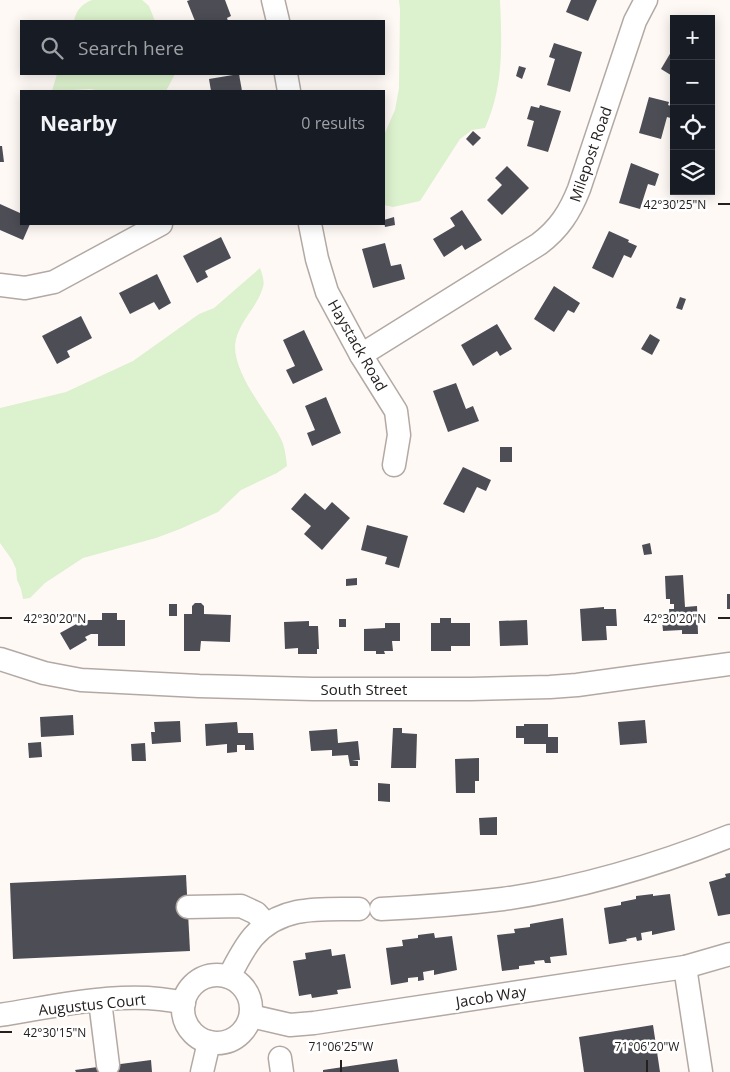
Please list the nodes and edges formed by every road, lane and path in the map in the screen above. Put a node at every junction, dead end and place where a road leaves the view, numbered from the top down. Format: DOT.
graph roads {
  1 [pos="273,0"];
  2 [pos="646,0"];
  3 [pos="278,20"];
  4 [pos="286,75"];
  5 [pos="289,90"];
  6 [pos="159,225"];
  7 [pos="310,225"];
  8 [pos="0,285"];
  9 [pos="362,355"];
  10 [pos="394,465"];
  11 [pos="0,660"];
  12 [pos="730,664"];
  13 [pos="730,836"];
  14 [pos="188,907"];
  15 [pos="266,924"];
  16 [pos="730,954"];
  17 [pos="685,966"];
  18 [pos="228,977"];
  19 [pos="100,1000"];
  20 [pos="184,1003"];
  21 [pos="0,1015"];
  22 [pos="251,1016"];
  23 [pos="209,1042"];
  24 [pos="108,1066"];
  25 [pos="202,1072"];
  26 [pos="701,1072"];
  1 -- 3 [label="street"];
  2 -- 9 [label="street, Milepost Road"];
  4 -- 5 [label="street"];
  6 -- 8 [label="street"];
  7 -- 9 [label="street, Haystack Road"];
  9 -- 10 [label="street, Haystack Road"];
  11 -- 12 [label="street, South Street"];
  13 -- 15 [label="street"];
  14 -- 15 [label="street"];
  15 -- 18 [label="street"];
  16 -- 17 [label="street, Jacob Way"];
  17 -- 22 [label="street, Jacob Way"];
  17 -- 26 [label="street"];
  18 -- 20 [label="street"];
  18 -- 22 [label="street"];
  19 -- 20 [label="street, Augustus Court"];
  19 -- 21 [label="street, Augustus Court"];
  19 -- 24 [label="street"];
  20 -- 23 [label="street"];
  22 -- 23 [label="street"];
  23 -- 25 [label="street"];
}
